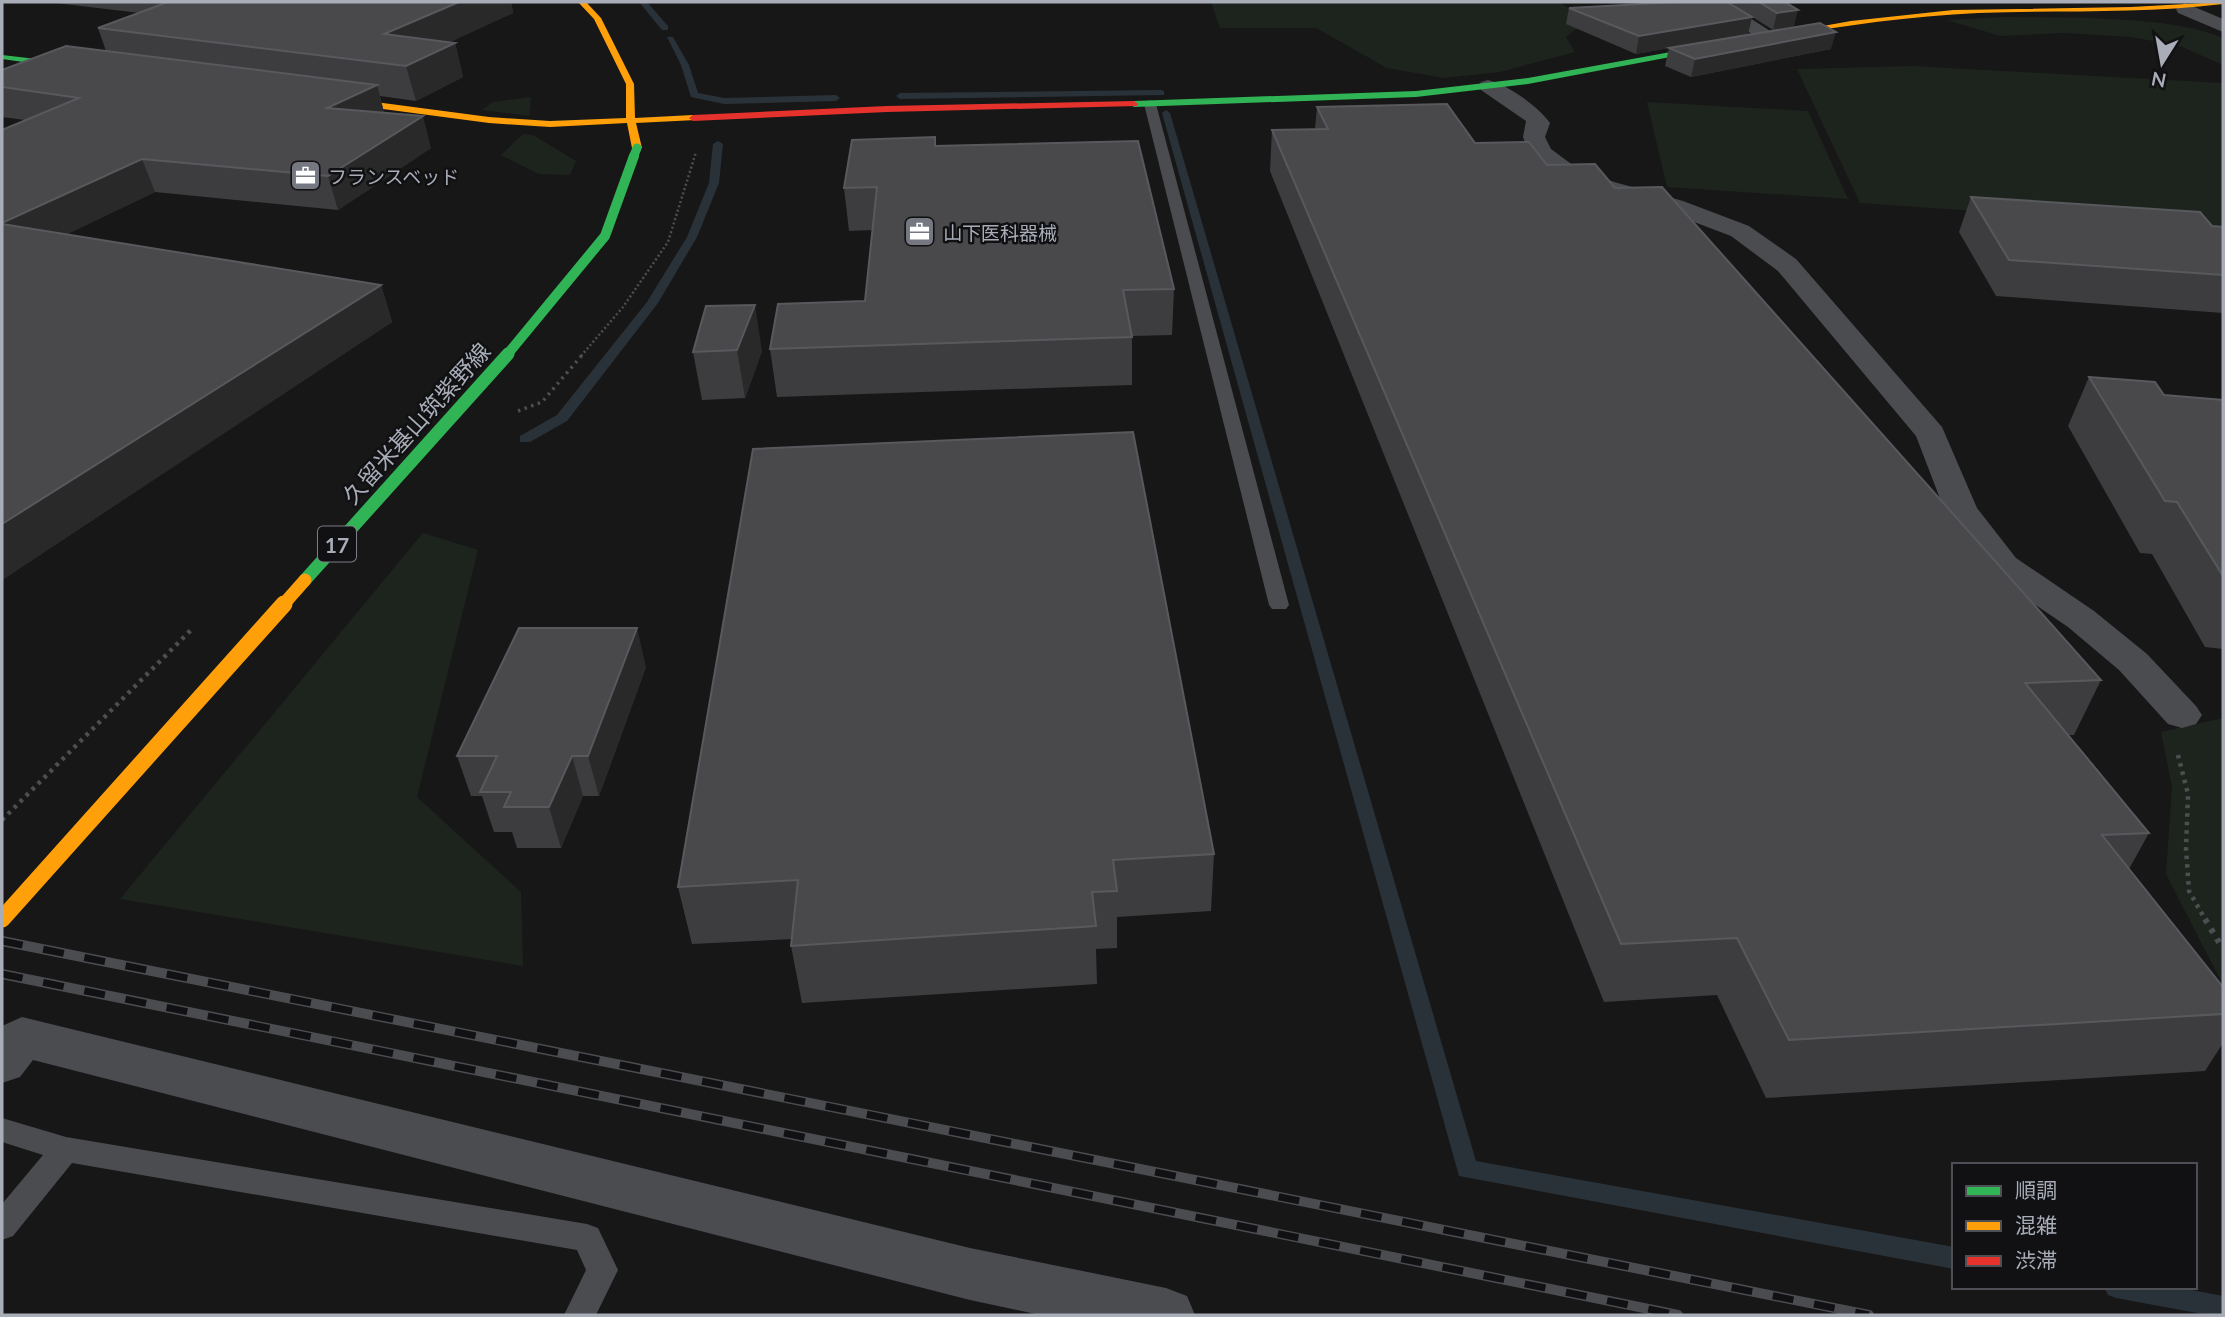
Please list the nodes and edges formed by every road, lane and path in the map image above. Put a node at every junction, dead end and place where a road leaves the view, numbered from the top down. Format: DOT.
graph roads {
  1 [pos="582,2"];
  2 [pos="1713,2"];
  3 [pos="2223,2"];
  4 [pos="2185,9"];
  5 [pos="2223,26"];
  6 [pos="1768,36"];
  7 [pos="2,57"];
  8 [pos="96,69"];
  9 [pos="1488,86"];
  10 [pos="313,97"];
  11 [pos="1150,104"];
  12 [pos="631,122"];
  13 [pos="1279,605"];
  14 [pos="2182,715"];
  15 [pos="2,919"];
  16 [pos="2223,949"];
  17 [pos="2,1062"];
  18 [pos="2,1130"];
  19 [pos="66,1149"];
  20 [pos="2,1227"];
  21 [pos="580,1315"];
  22 [pos="1166,1315"];
  1 -- 12 [label="street, 久留米基山筑紫野線 / 17"];
  2 -- 6 [label="street"];
  3 -- 4 [label="street"];
  4 -- 5 [label="street"];
  4 -- 6 [label="street"];
  6 -- 9 [label="street"];
  7 -- 8 [label="street"];
  9 -- 11 [label="street"];
  9 -- 14 [label="street"];
  10 -- 12 [label="street"];
  11 -- 12 [label="street"];
  11 -- 13 [label="lane"];
  12 -- 15 [label="street, 久留米基山筑紫野線 / 17, bridge"];
  14 -- 16 [label="path"];
  17 -- 22 [label="street"];
  18 -- 19 [label="lane"];
  19 -- 20 [label="lane"];
  19 -- 21 [label="lane"];
}
